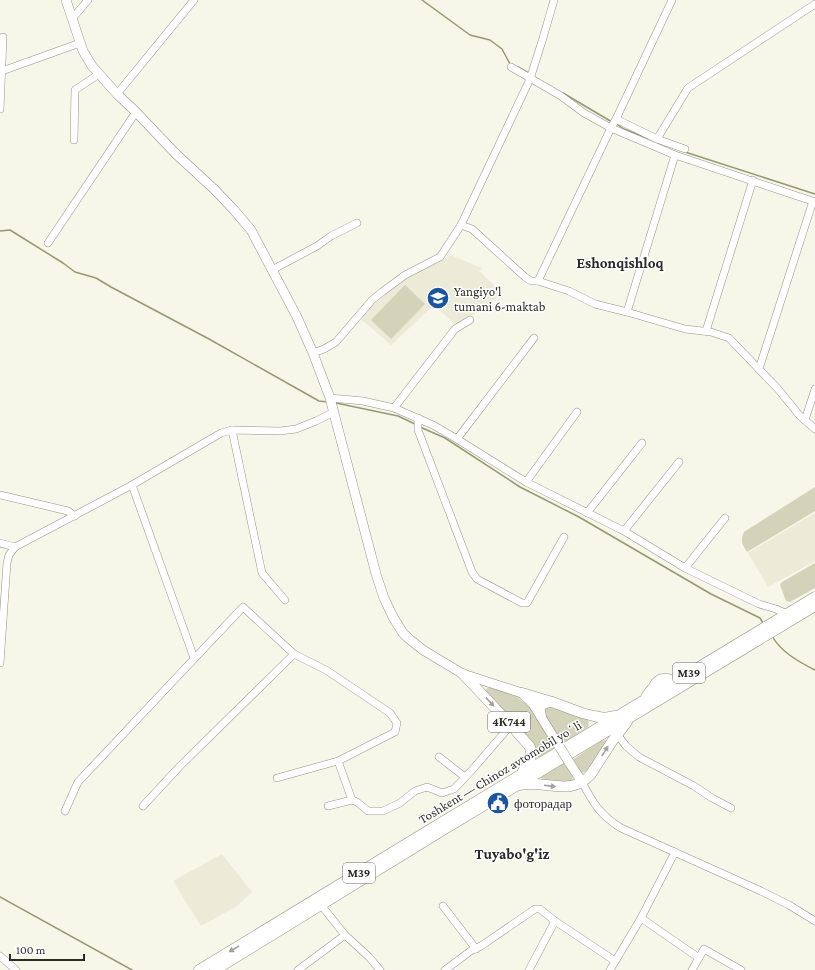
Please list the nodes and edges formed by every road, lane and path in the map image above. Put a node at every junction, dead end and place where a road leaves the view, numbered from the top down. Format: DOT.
graph roads {
  1 [pos="66,0"];
  2 [pos="88,0"];
  3 [pos="194,0"];
  4 [pos="554,0"];
  5 [pos="672,0"];
  6 [pos="815,4"];
  7 [pos="72,19"];
  8 [pos="3,37"];
  9 [pos="80,43"];
  10 [pos="1,53"];
  11 [pos="511,67"];
  12 [pos="2,71"];
  13 [pos="99,74"];
  14 [pos="530,79"];
  15 [pos="117,94"];
  16 [pos="0,109"];
  17 [pos="136,112"];
  18 [pos="616,119"];
  19 [pos="611,128"];
  20 [pos="657,139"];
  21 [pos="74,140"];
  22 [pos="685,149"];
  23 [pos="675,155"];
  24 [pos="753,180"];
  25 [pos="814,202"];
  26 [pos="357,223"];
  27 [pos="461,225"];
  28 [pos="48,243"];
  29 [pos="272,270"];
  30 [pos="538,281"];
  31 [pos="627,312"];
  32 [pos="470,320"];
  33 [pos="706,331"];
  34 [pos="534,338"];
  35 [pos="313,352"];
  36 [pos="759,369"];
  37 [pos="815,389"];
  38 [pos="332,405"];
  39 [pos="394,408"];
  40 [pos="577,412"];
  41 [pos="418,418"];
  42 [pos="805,420"];
  43 [pos="815,429"];
  44 [pos="232,430"];
  45 [pos="457,439"];
  46 [pos="642,443"];
  47 [pos="679,462"];
  48 [pos="526,482"];
  49 [pos="132,485"];
  50 [pos="0,495"];
  51 [pos="587,512"];
  52 [pos="75,516"];
  53 [pos="725,518"];
  54 [pos="624,531"];
  55 [pos="564,537"];
  56 [pos="0,543"];
  57 [pos="15,547"];
  58 [pos="685,568"];
  59 [pos="815,597"];
  60 [pos="285,600"];
  61 [pos="815,606"];
  62 [pos="783,619"];
  63 [pos="0,651"];
  64 [pos="294,654"];
  65 [pos="194,658"];
  66 [pos="0,663"];
  67 [pos="463,674"];
  68 [pos="675,686"];
  69 [pos="522,694"];
  70 [pos="552,702"];
  71 [pos="621,714"];
  72 [pos="634,715"];
  73 [pos="541,716"];
  74 [pos="511,725"];
  75 [pos="617,734"];
  76 [pos="438,757"];
  77 [pos="338,761"];
  78 [pos="465,777"];
  79 [pos="277,778"];
  80 [pos="518,781"];
  81 [pos="582,782"];
  82 [pos="352,800"];
  83 [pos="478,805"];
  84 [pos="143,806"];
  85 [pos="328,806"];
  86 [pos="731,808"];
  87 [pos="65,811"];
  88 [pos="675,852"];
  89 [pos="321,905"];
  90 [pos="443,906"];
  91 [pos="641,918"];
  92 [pos="555,921"];
  93 [pos="815,921"];
  94 [pos="345,935"];
  95 [pos="476,949"];
  96 [pos="0,956"];
  97 [pos="699,958"];
  98 [pos="615,961"];
  99 [pos="731,967"];
  100 [pos="16,970"];
  101 [pos="199,970"];
  102 [pos="215,970"];
  103 [pos="298,970"];
  104 [pos="380,970"];
  105 [pos="445,970"];
  106 [pos="529,970"];
  107 [pos="610,970"];
  108 [pos="692,970"];
  109 [pos="741,970"];
  1 -- 7 [label="main road"];
  2 -- 7 [label="street"];
  3 -- 15 [label="street"];
  4 -- 14 [label="street"];
  5 -- 18 [label="street"];
  6 -- 20 [label="street"];
  7 -- 9 [label="main road"];
  8 -- 10 [label="street"];
  9 -- 12 [label="street"];
  9 -- 13 [label="main road"];
  10 -- 12 [label="street"];
  11 -- 14 [label="street"];
  12 -- 16 [label="street"];
  13 -- 15 [label="main road"];
  13 -- 21 [label="street"];
  14 -- 19 [label="street"];
  14 -- 27 [label="street"];
  15 -- 17 [label="main road"];
  17 -- 28 [label="street"];
  17 -- 29 [label="main road"];
  18 -- 19 [label="street"];
  18 -- 20 [label="street"];
  19 -- 23 [label="street"];
  19 -- 30 [label="street"];
  20 -- 22 [label="street"];
  23 -- 24 [label="street"];
  23 -- 31 [label="street"];
  24 -- 25 [label="street"];
  24 -- 33 [label="street"];
  25 -- 36 [label="street"];
  26 -- 29 [label="street"];
  27 -- 30 [label="street"];
  27 -- 35 [label="street"];
  29 -- 35 [label="main road"];
  30 -- 31 [label="street"];
  31 -- 33 [label="street"];
  32 -- 39 [label="street"];
  33 -- 36 [label="street"];
  34 -- 45 [label="street"];
  35 -- 38 [label="main road"];
  36 -- 42 [label="street"];
  37 -- 42 [label="street"];
  38 -- 39 [label="street"];
  38 -- 44 [label="street"];
  38 -- 67 [label="main road"];
  39 -- 41 [label="street"];
  40 -- 48 [label="street"];
  41 -- 45 [label="street"];
  41 -- 55 [label="street"];
  42 -- 43 [label="street"];
  44 -- 49 [label="street"];
  44 -- 60 [label="street"];
  45 -- 48 [label="street"];
  46 -- 51 [label="street"];
  47 -- 54 [label="street"];
  48 -- 51 [label="street"];
  49 -- 52 [label="street"];
  49 -- 65 [label="street"];
  50 -- 52 [label="street"];
  51 -- 54 [label="street"];
  52 -- 57 [label="street"];
  53 -- 58 [label="street"];
  54 -- 58 [label="street"];
  56 -- 57 [label="street"];
  57 -- 63 [label="street"];
  58 -- 62 [label="street"];
  59 -- 62 [label="highway, Toshkent — Chinoz avtomobil yoʻli / M39"];
  61 -- 62 [label="highway, Toshkent — Chinoz avtomobil yoʻli / M39"];
  62 -- 68 [label="highway, Toshkent — Chinoz avtomobil yoʻli / M39"];
  63 -- 66 [label="street"];
  64 -- 65 [label="street"];
  64 -- 77 [label="street"];
  64 -- 84 [label="street"];
  65 -- 87 [label="street"];
  67 -- 69 [label="main road"];
  67 -- 74 [label="highway, 4К744, one-way"];
  68 -- 71 [label="highway, Toshkent — Chinoz avtomobil yoʻli / M39"];
  68 -- 72 [label="highway, Toshkent — Chinoz avtomobil yoʻli / M39"];
  69 -- 70 [label="highway, 4К744"];
  69 -- 73 [label="main road"];
  70 -- 71 [label="highway, 4К744"];
  70 -- 73 [label="highway"];
  71 -- 80 [label="highway, Toshkent — Chinoz avtomobil yoʻli / M39"];
  72 -- 75 [label="highway"];
  72 -- 80 [label="highway, Toshkent — Chinoz avtomobil yoʻli / M39"];
  73 -- 81 [label="main road, bridge"];
  74 -- 78 [label="street"];
  74 -- 80 [label="highway, 4К744"];
  81 -- 75 [label="highway, one-way"];
  75 -- 86 [label="street"];
  76 -- 78 [label="street"];
  77 -- 79 [label="street"];
  77 -- 82 [label="street"];
  78 -- 82 [label="street"];
  80 -- 81 [label="highway, one-way"];
  80 -- 83 [label="highway, Toshkent — Chinoz avtomobil yoʻli / M39"];
  81 -- 88 [label="street"];
  82 -- 85 [label="street"];
  83 -- 89 [label="highway, Toshkent — Chinoz avtomobil yoʻli / M39"];
  83 -- 101 [label="highway, Toshkent — Chinoz avtomobil yoʻli / M39, one-way"];
  88 -- 91 [label="street"];
  88 -- 93 [label="street"];
  89 -- 94 [label="street"];
  89 -- 102 [label="highway, Toshkent — Chinoz avtomobil yoʻli / M39"];
  90 -- 95 [label="street"];
  91 -- 97 [label="street"];
  91 -- 98 [label="street"];
  92 -- 95 [label="street"];
  92 -- 98 [label="street"];
  92 -- 106 [label="street"];
  94 -- 103 [label="street"];
  94 -- 104 [label="street"];
  95 -- 105 [label="street"];
  96 -- 100 [label="street"];
  97 -- 99 [label="street"];
  97 -- 108 [label="street"];
  98 -- 107 [label="street"];
  99 -- 109 [label="street"];
}
